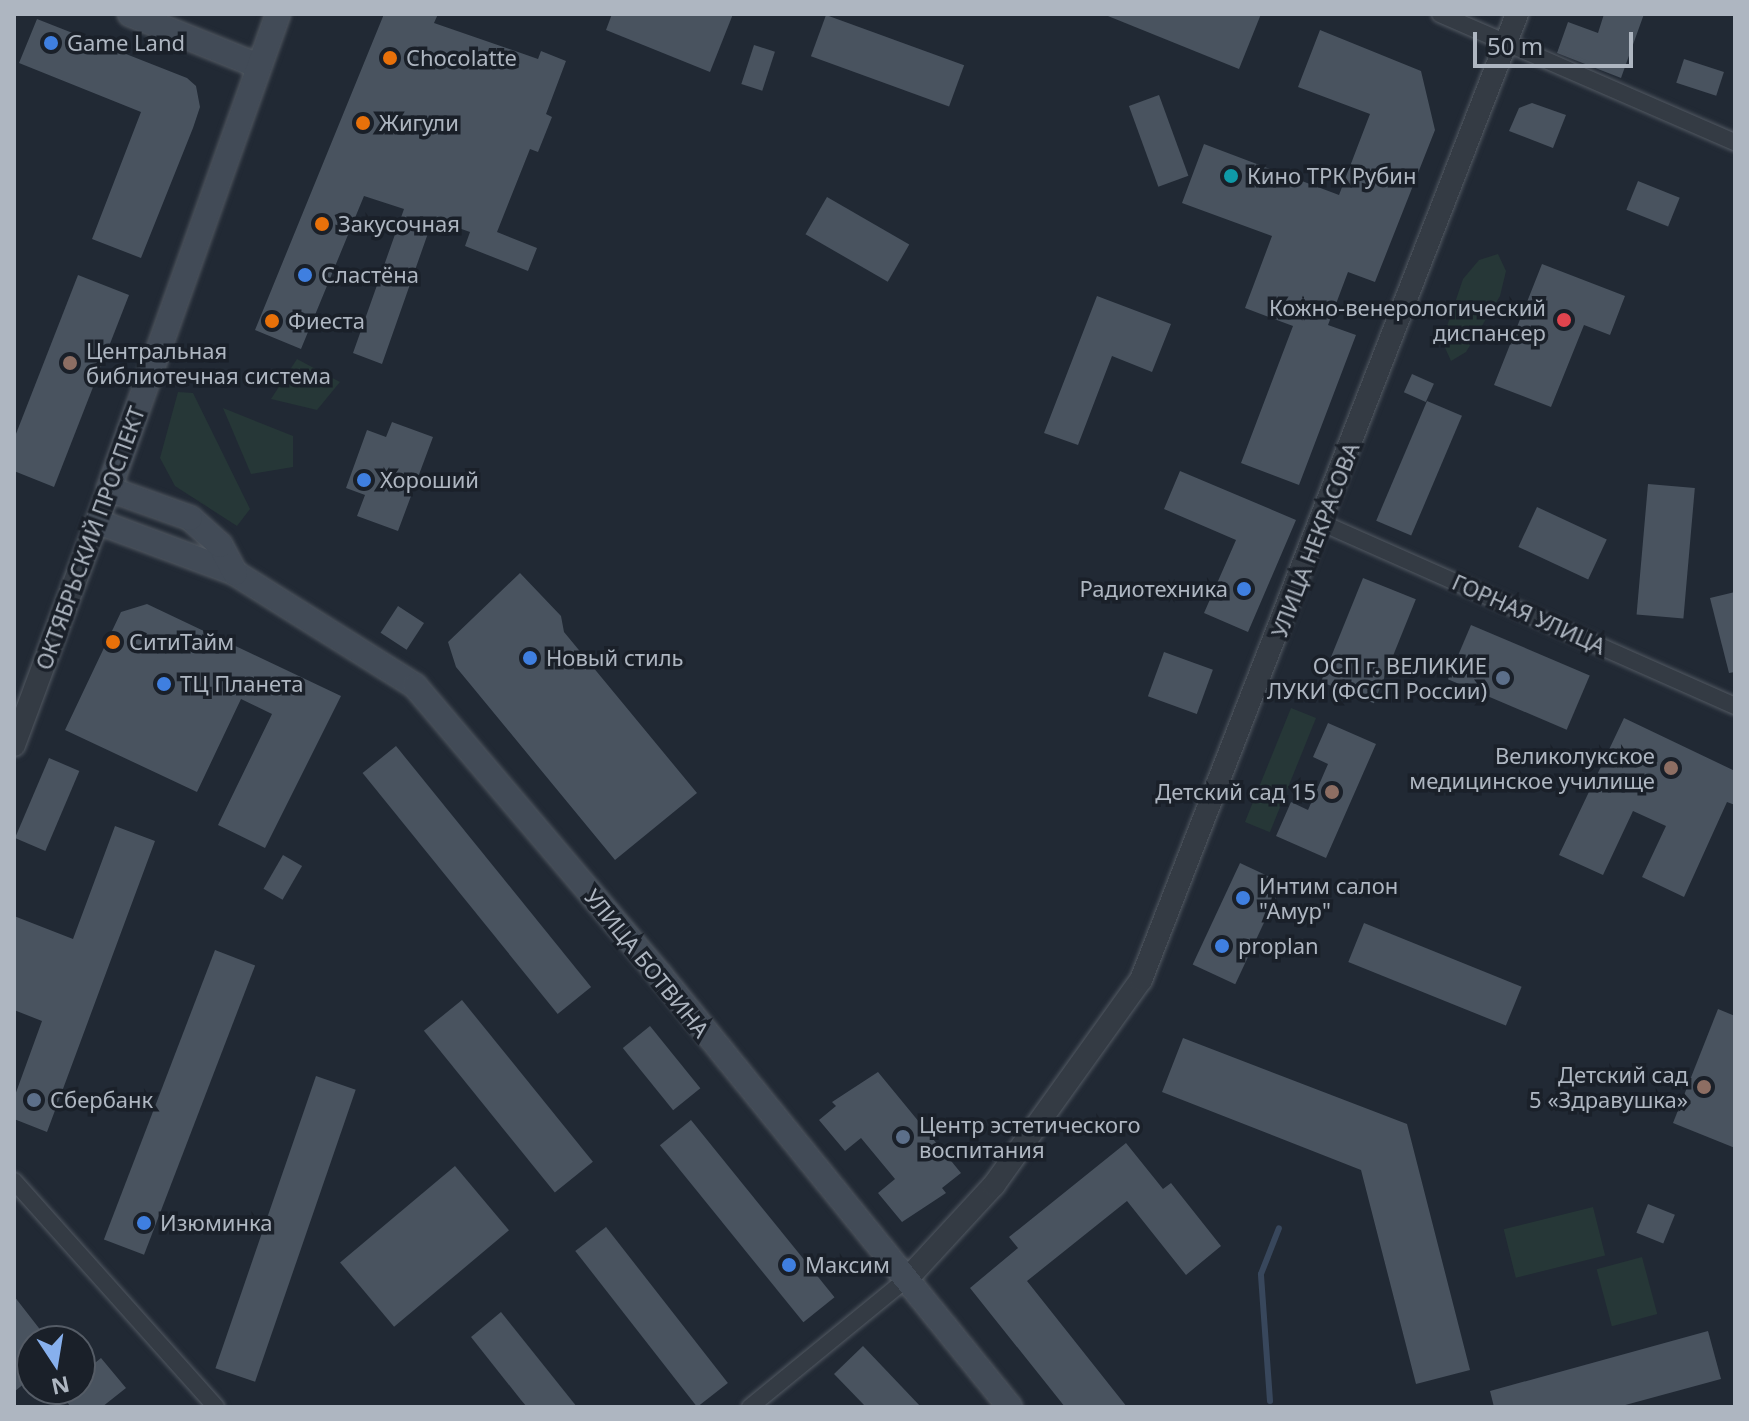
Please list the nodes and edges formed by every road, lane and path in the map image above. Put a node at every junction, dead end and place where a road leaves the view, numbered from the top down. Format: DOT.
graph roads {
  1 [pos="130,14"];
  2 [pos="278,14"];
  3 [pos="1440,14"];
  4 [pos="1517,14"];
  5 [pos="1507,41"];
  6 [pos="259,66"];
  7 [pos="1735,142"];
  8 [pos="109,489"];
  9 [pos="98,522"];
  10 [pos="1322,523"];
  11 [pos="235,573"];
  12 [pos="1735,706"];
  13 [pos="14,745"];
  14 [pos="14,1181"];
  15 [pos="909,1277"];
  16 [pos="216,1407"];
  17 [pos="750,1407"];
  18 [pos="1010,1407"];
  1 -- 6 [label="main road"];
  2 -- 6 [label="main road, ОКТЯБРЬСКИЙ ПРОСПЕКТ"];
  3 -- 5 [label="street"];
  4 -- 5 [label="street, УЛИЦА НЕКРАСОВА"];
  5 -- 7 [label="street"];
  5 -- 10 [label="street, УЛИЦА НЕКРАСОВА"];
  6 -- 8 [label="main road, ОКТЯБРЬСКИЙ ПРОСПЕКТ"];
  8 -- 9 [label="street, ОКТЯБРЬСКИЙ ПРОСПЕКТ"];
  8 -- 11 [label="main road, УЛИЦА БОТВИНА"];
  9 -- 11 [label="main road, УЛИЦА БОТВИНА"];
  9 -- 13 [label="street, ОКТЯБРЬСКИЙ ПРОСПЕКТ"];
  10 -- 12 [label="street, ГОРНАЯ УЛИЦА"];
  10 -- 15 [label="street, УЛИЦА НЕКРАСОВА"];
  11 -- 15 [label="main road, УЛИЦА БОТВИНА"];
  14 -- 16 [label="street"];
  15 -- 17 [label="street"];
  15 -- 18 [label="main road, УЛИЦА БОТВИНА"];
}
